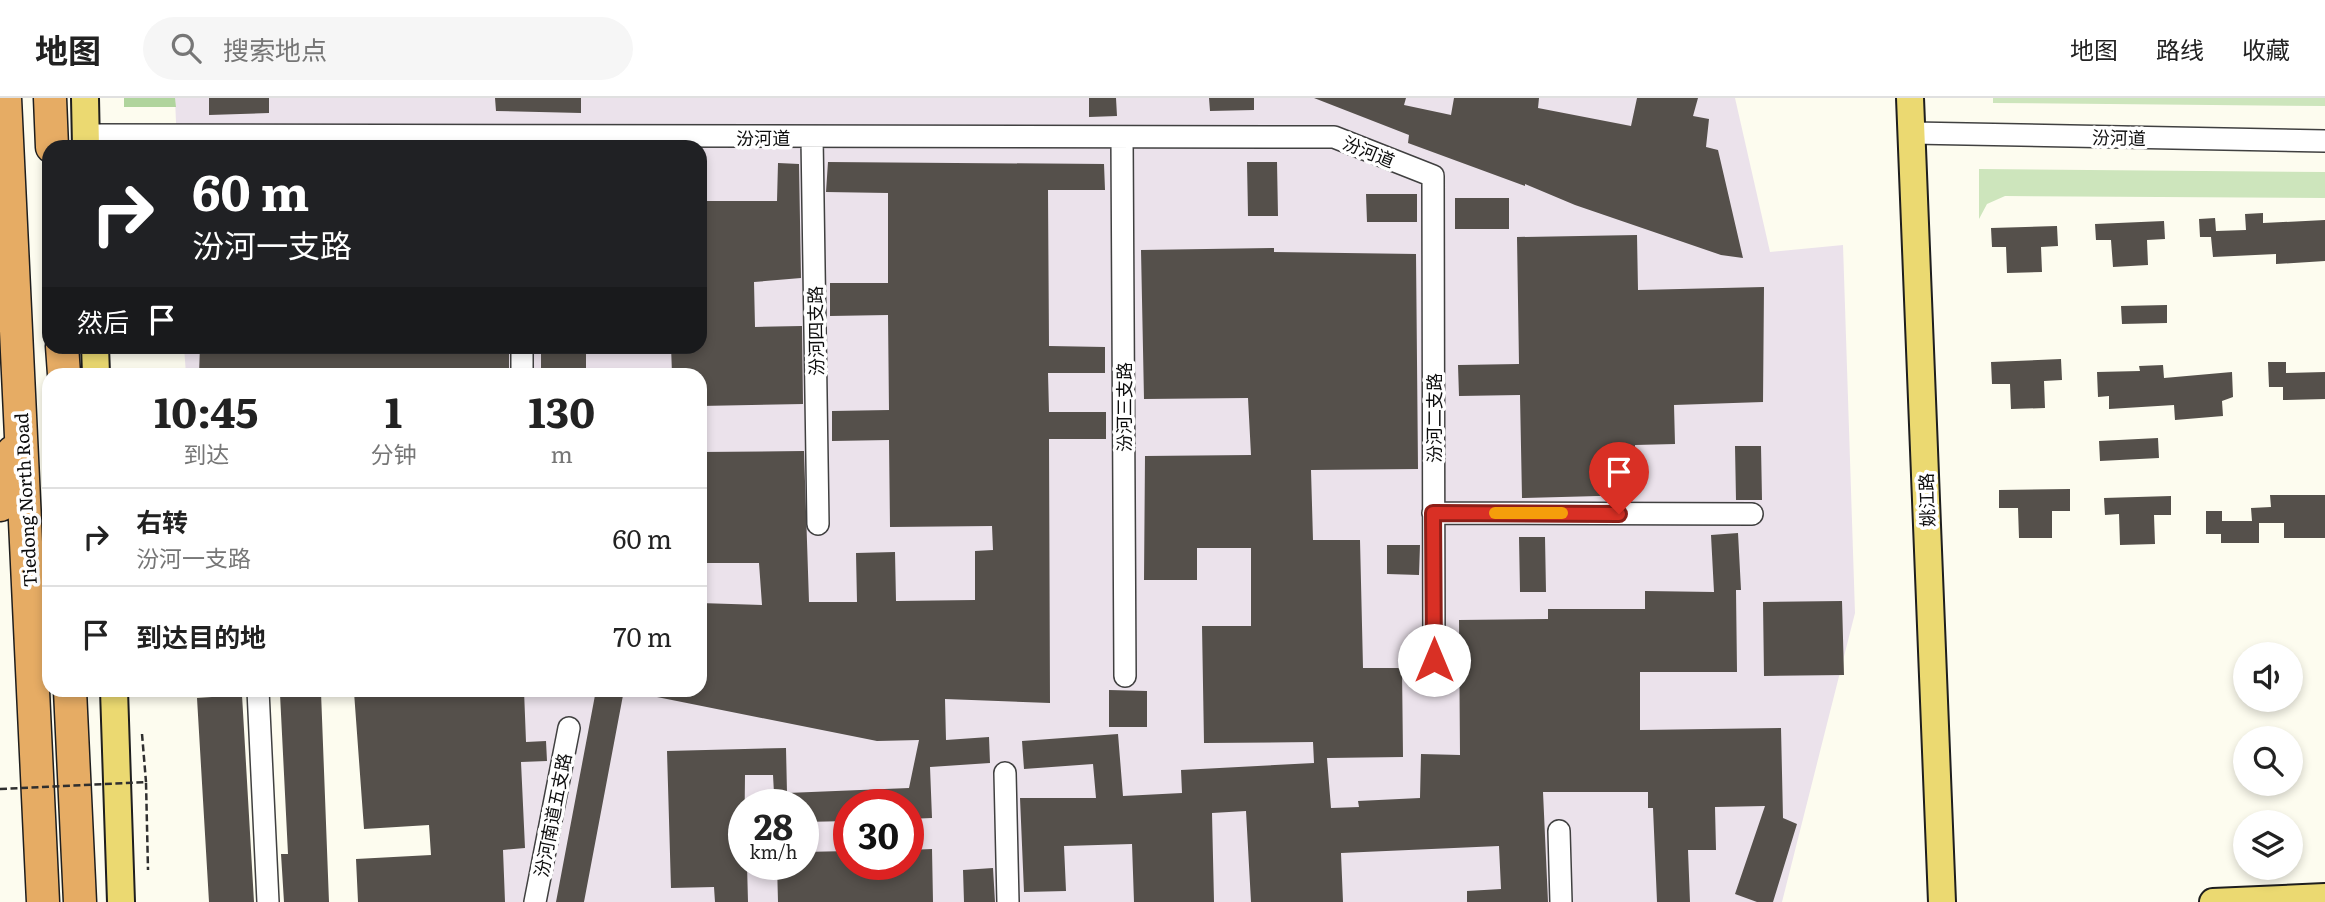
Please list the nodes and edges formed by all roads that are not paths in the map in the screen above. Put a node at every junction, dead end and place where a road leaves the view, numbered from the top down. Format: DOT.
graph roads {
  1 [pos="5,98"];
  2 [pos="50,98"];
  3 [pos="85,98"];
  4 [pos="1910,98"];
  5 [pos="1913,133"];
  6 [pos="812,137"];
  7 [pos="1122,137"];
  8 [pos="52,140"];
  9 [pos="86,140"];
  10 [pos="637,140"];
  11 [pos="2325,141"];
  12 [pos="1433,176"];
  13 [pos="22,417"];
  14 [pos="0,505"];
  15 [pos="1433,513"];
  16 [pos="1752,514"];
  17 [pos="818,524"];
  18 [pos="1434,660"];
  19 [pos="1125,676"];
  20 [pos="70,697"];
  21 [pos="114,697"];
  22 [pos="258,697"];
  23 [pos="569,728"];
  24 [pos="1004,773"];
  25 [pos="1559,831"];
  26 [pos="2325,897"];
  27 [pos="2293,900"];
  28 [pos="43,902"];
  29 [pos="80,902"];
  30 [pos="121,902"];
  31 [pos="268,902"];
  32 [pos="535,902"];
  33 [pos="1008,902"];
  34 [pos="1561,902"];
  35 [pos="1942,902"];
  36 [pos="2213,902"];
  1 -- 13 [label="highway, Tiedong North Road"];
  2 -- 8 [label="highway"];
  3 -- 9 [label="main road"];
  4 -- 5 [label="main road, 姚江路"];
  5 -- 11 [label="street, 汾河道"];
  5 -- 35 [label="main road, 姚江路"];
  6 -- 7 [label="street, 汾河道"];
  6 -- 10 [label="street, 汾河道"];
  6 -- 17 [label="street, 汾河四支路"];
  7 -- 12 [label="street, 汾河道"];
  7 -- 19 [label="street, 汾河三支路"];
  12 -- 15 [label="street, 汾河二支路"];
  13 -- 14 [label="highway"];
  13 -- 28 [label="highway, Tiedong North Road"];
  15 -- 16 [label="street"];
  15 -- 18 [label="street, 汾河二支路"];
  20 -- 29 [label="highway"];
  21 -- 30 [label="main road"];
  22 -- 31 [label="street"];
  23 -- 32 [label="street, 汾河南道五支路"];
  24 -- 33 [label="street"];
  25 -- 34 [label="street"];
  26 -- 27 [label="main road"];
  27 -- 36 [label="main road"];
}
